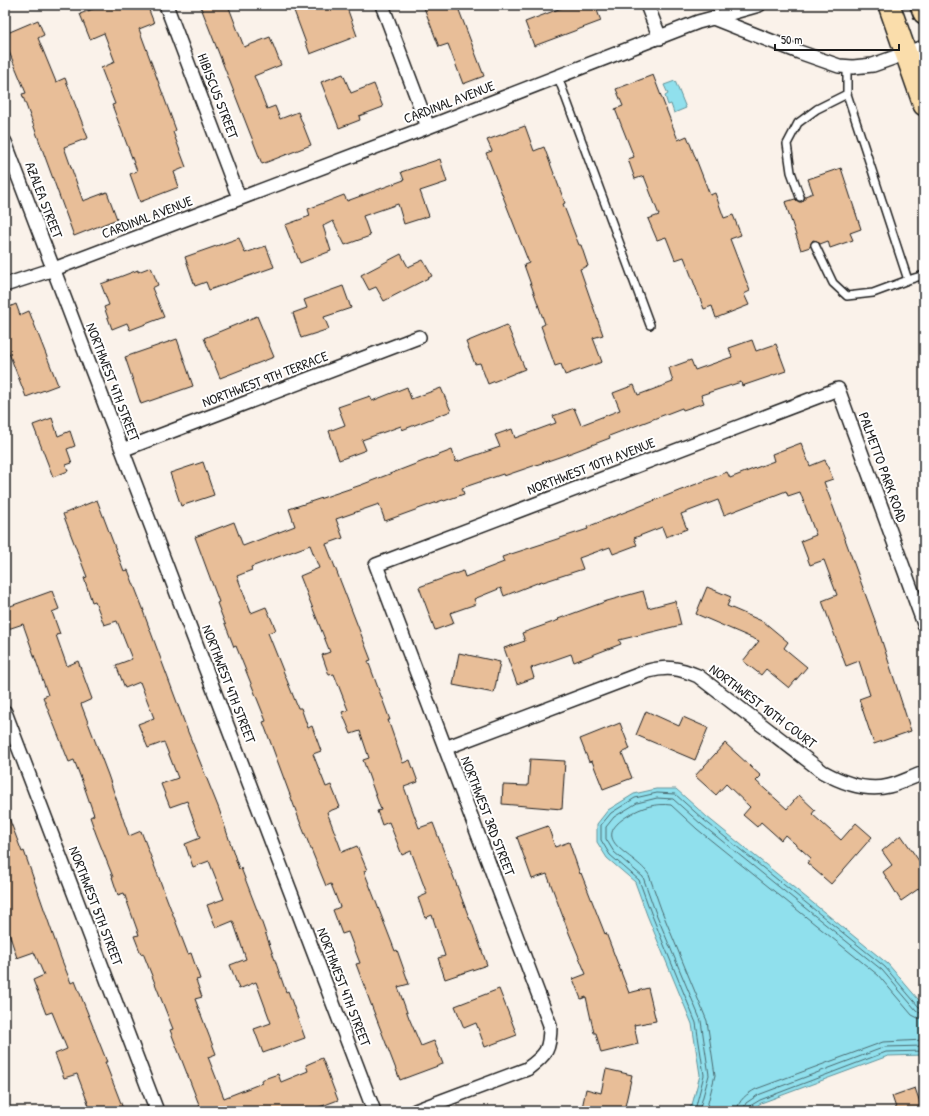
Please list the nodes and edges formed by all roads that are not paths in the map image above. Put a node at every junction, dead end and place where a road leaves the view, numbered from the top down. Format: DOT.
graph roads {
  1 [pos="166,5"];
  2 [pos="382,5"];
  3 [pos="648,5"];
  4 [pos="759,5"];
  5 [pos="889,5"];
  6 [pos="921,5"];
  7 [pos="924,13"];
  8 [pos="713,18"];
  9 [pos="660,38"];
  10 [pos="915,50"];
  11 [pos="847,67"];
  12 [pos="558,77"];
  13 [pos="847,94"];
  14 [pos="924,105"];
  15 [pos="428,127"];
  16 [pos="5,142"];
  17 [pos="800,197"];
  18 [pos="239,198"];
  19 [pos="815,246"];
  20 [pos="54,269"];
  21 [pos="924,275"];
  22 [pos="908,280"];
  23 [pos="5,285"];
  24 [pos="650,325"];
  25 [pos="419,337"];
  26 [pos="838,389"];
  27 [pos="122,450"];
  28 [pos="383,585"];
  29 [pos="924,624"];
  30 [pos="5,712"];
  31 [pos="445,748"];
  32 [pos="924,773"];
  33 [pos="157,1111"];
  34 [pos="374,1111"];
  35 [pos="415,1111"];
  1 -- 18 [label="street, HIBISCUS STREET"];
  2 -- 15 [label="street"];
  3 -- 9 [label="street"];
  4 -- 8 [label="street, CARDINAL AVENUE"];
  5 -- 10 [label="main road"];
  6 -- 7 [label="main road"];
  8 -- 9 [label="street, CARDINAL AVENUE"];
  8 -- 11 [label="street"];
  9 -- 12 [label="street, CARDINAL AVENUE"];
  10 -- 11 [label="street"];
  10 -- 14 [label="main road"];
  11 -- 13 [label="lane"];
  12 -- 15 [label="street, CARDINAL AVENUE"];
  12 -- 24 [label="lane"];
  13 -- 17 [label="lane"];
  13 -- 22 [label="lane"];
  15 -- 18 [label="street, CARDINAL AVENUE"];
  16 -- 20 [label="street, AZALEA STREET"];
  18 -- 20 [label="street, CARDINAL AVENUE"];
  19 -- 22 [label="lane"];
  20 -- 23 [label="street, CARDINAL AVENUE"];
  20 -- 27 [label="street, NORTHWEST 4TH STREET"];
  21 -- 22 [label="lane"];
  25 -- 27 [label="street, NORTHWEST 9TH TERRACE"];
  26 -- 28 [label="street, NORTHWEST 10TH AVENUE"];
  26 -- 29 [label="street, PALMETTO PARK ROAD"];
  27 -- 34 [label="street, NORTHWEST 4TH STREET"];
  28 -- 31 [label="street, NORTHWEST 3RD STREET"];
  30 -- 33 [label="street, NORTHWEST 5TH STREET"];
  31 -- 32 [label="street, NORTHWEST 10TH COURT"];
  31 -- 35 [label="street, NORTHWEST 3RD STREET"];
}
